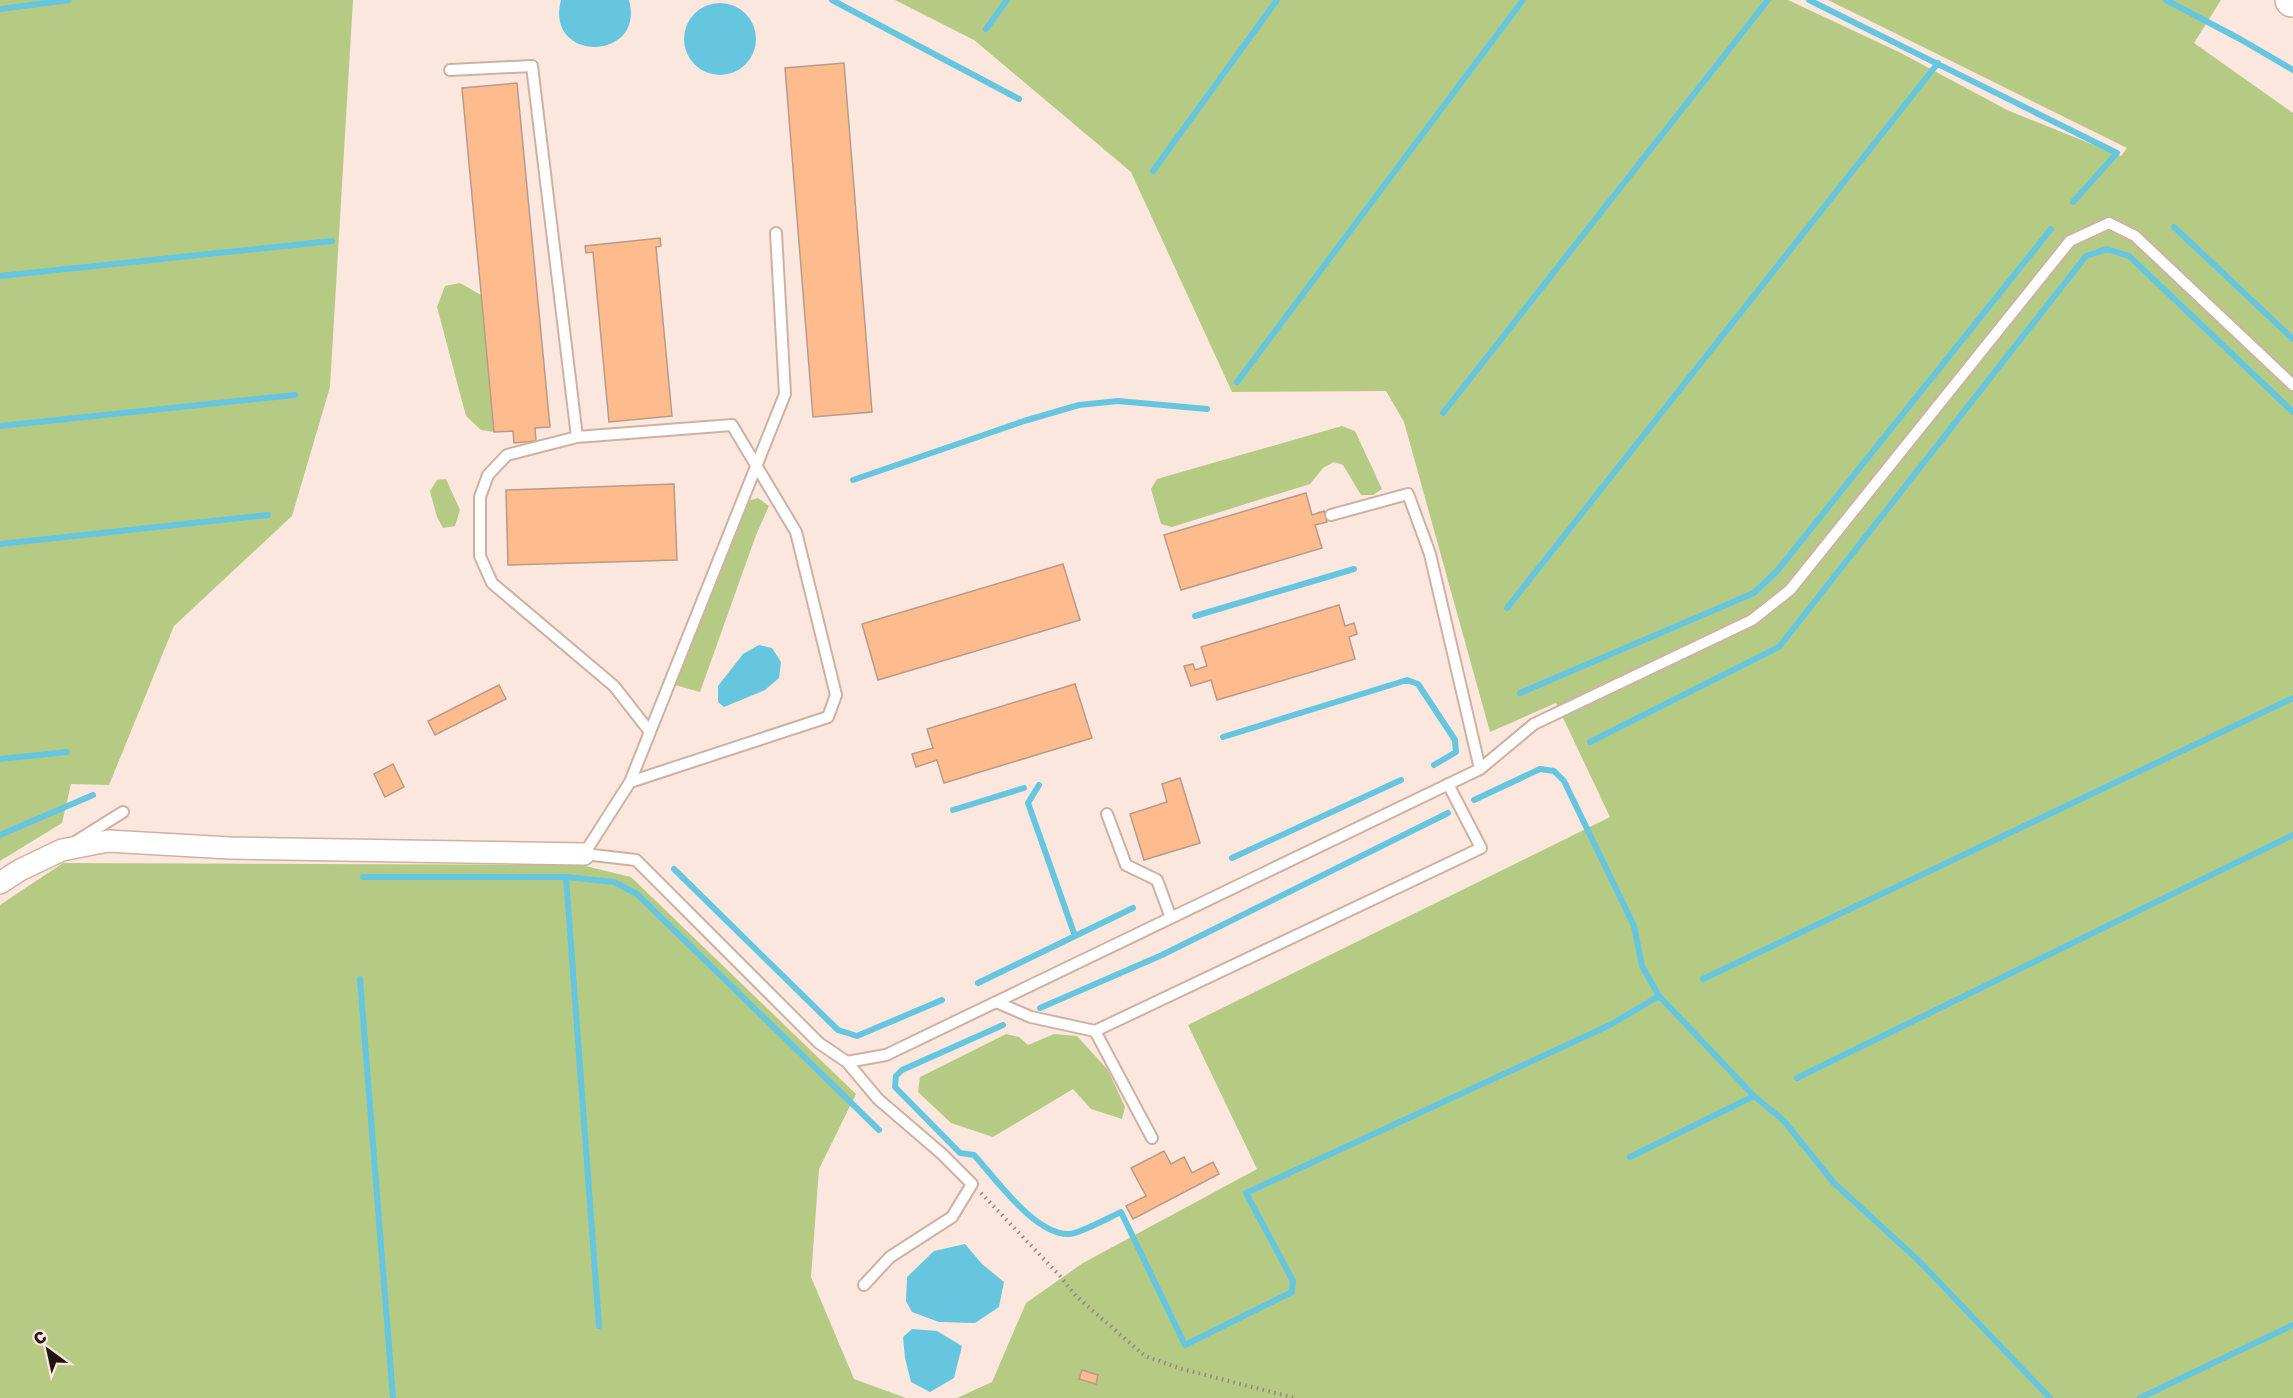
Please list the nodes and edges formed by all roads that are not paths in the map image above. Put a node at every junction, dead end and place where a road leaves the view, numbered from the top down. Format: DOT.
graph roads {
  1 [pos="450,69"];
  2 [pos="776,233"];
  3 [pos="2293,385"];
  4 [pos="577,437"];
  5 [pos="757,465"];
  6 [pos="1331,515"];
  7 [pos="650,732"];
  8 [pos="1480,769"];
  9 [pos="630,782"];
  10 [pos="1448,784"];
  11 [pos="123,812"];
  12 [pos="1107,814"];
  13 [pos="62,850"];
  14 [pos="584,854"];
  15 [pos="0,883"];
  16 [pos="1171,918"];
  17 [pos="996,1002"];
  18 [pos="1095,1031"];
  19 [pos="847,1062"];
  20 [pos="1152,1138"];
  21 [pos="864,1285"];
  1 -- 4 [label="lane"];
  2 -- 5 [label="lane"];
  3 -- 8 [label="lane"];
  4 -- 5 [label="lane"];
  4 -- 7 [label="lane"];
  5 -- 7 [label="lane"];
  5 -- 9 [label="lane"];
  6 -- 8 [label="lane"];
  7 -- 9 [label="lane"];
  8 -- 10 [label="lane"];
  9 -- 14 [label="lane"];
  10 -- 16 [label="lane"];
  10 -- 18 [label="lane"];
  11 -- 13 [label="lane"];
  12 -- 16 [label="lane"];
  13 -- 14 [label="street"];
  13 -- 15 [label="street"];
  14 -- 19 [label="lane"];
  16 -- 17 [label="lane"];
  17 -- 18 [label="lane"];
  17 -- 19 [label="lane"];
  18 -- 20 [label="lane"];
  19 -- 21 [label="lane"];
}
